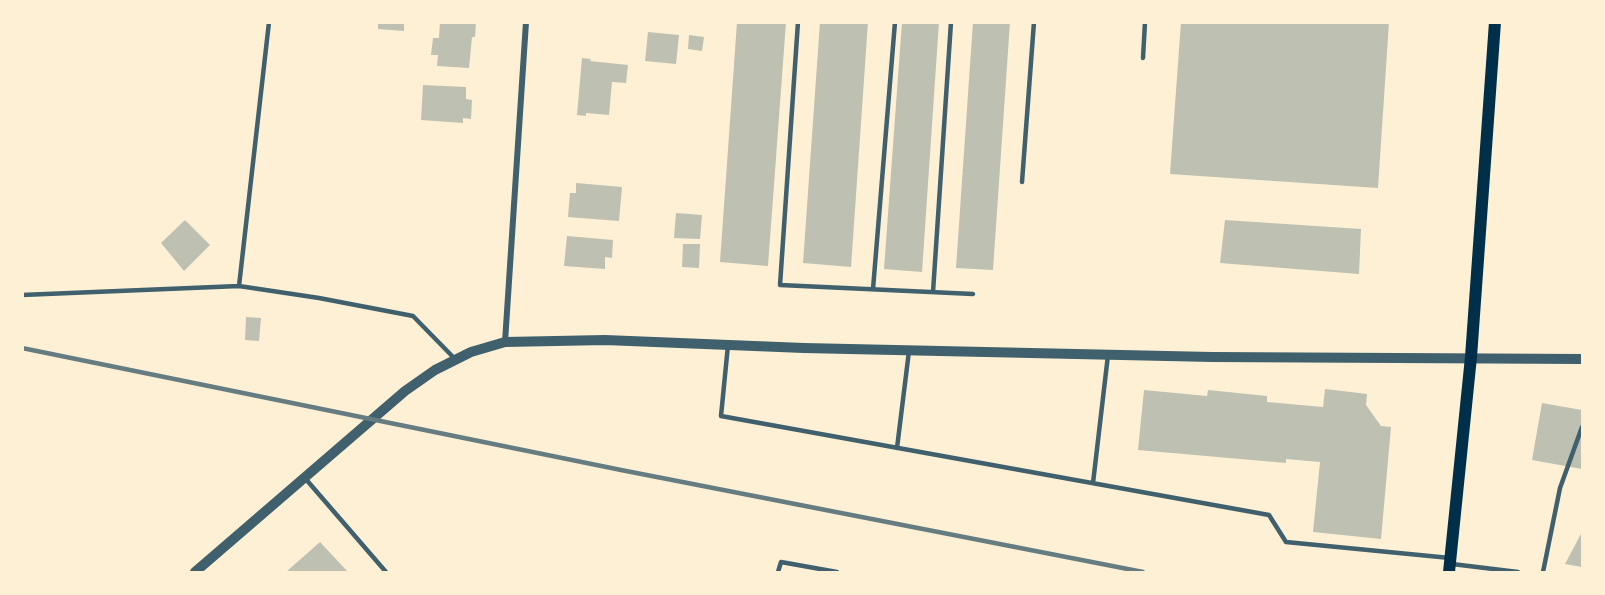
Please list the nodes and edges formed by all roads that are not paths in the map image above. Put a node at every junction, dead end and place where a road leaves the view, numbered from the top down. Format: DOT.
graph roads {
  1 [pos="269,22"];
  2 [pos="526,22"];
  3 [pos="798,22"];
  4 [pos="894,22"];
  5 [pos="951,22"];
  6 [pos="1034,22"];
  7 [pos="1145,22"];
  8 [pos="1495,22"];
  9 [pos="1143,58"];
  10 [pos="1022,182"];
  11 [pos="239,286"];
  12 [pos="873,289"];
  13 [pos="933,292"];
  14 [pos="973,294"];
  15 [pos="22,295"];
  16 [pos="505,342"];
  17 [pos="728,345"];
  18 [pos="909,351"];
  19 [pos="1108,354"];
  20 [pos="1471,357"];
  21 [pos="1582,359"];
  22 [pos="456,360"];
  23 [pos="1582,428"];
  24 [pos="897,448"];
  25 [pos="304,477"];
  26 [pos="1093,483"];
  27 [pos="1450,565"];
  28 [pos="195,573"];
  29 [pos="386,573"];
  30 [pos="778,573"];
  31 [pos="837,573"];
  32 [pos="1518,573"];
  33 [pos="1543,573"];
  1 -- 11 [label="lane"];
  2 -- 16 [label="street"];
  3 -- 12 [label="lane"];
  4 -- 12 [label="lane"];
  5 -- 13 [label="lane"];
  6 -- 10 [label="lane"];
  7 -- 9 [label="lane"];
  8 -- 20 [label="main road"];
  11 -- 15 [label="lane"];
  11 -- 22 [label="lane"];
  12 -- 13 [label="lane"];
  13 -- 14 [label="lane"];
  16 -- 17 [label="street"];
  16 -- 22 [label="street"];
  17 -- 18 [label="street"];
  17 -- 24 [label="lane"];
  18 -- 19 [label="street"];
  18 -- 24 [label="lane"];
  19 -- 20 [label="street"];
  19 -- 26 [label="lane"];
  20 -- 21 [label="street"];
  20 -- 27 [label="main road"];
  22 -- 25 [label="street"];
  23 -- 33 [label="lane"];
  24 -- 26 [label="lane"];
  25 -- 28 [label="street"];
  25 -- 29 [label="lane"];
  26 -- 27 [label="lane"];
  27 -- 32 [label="lane"];
  30 -- 31 [label="lane"];
}
